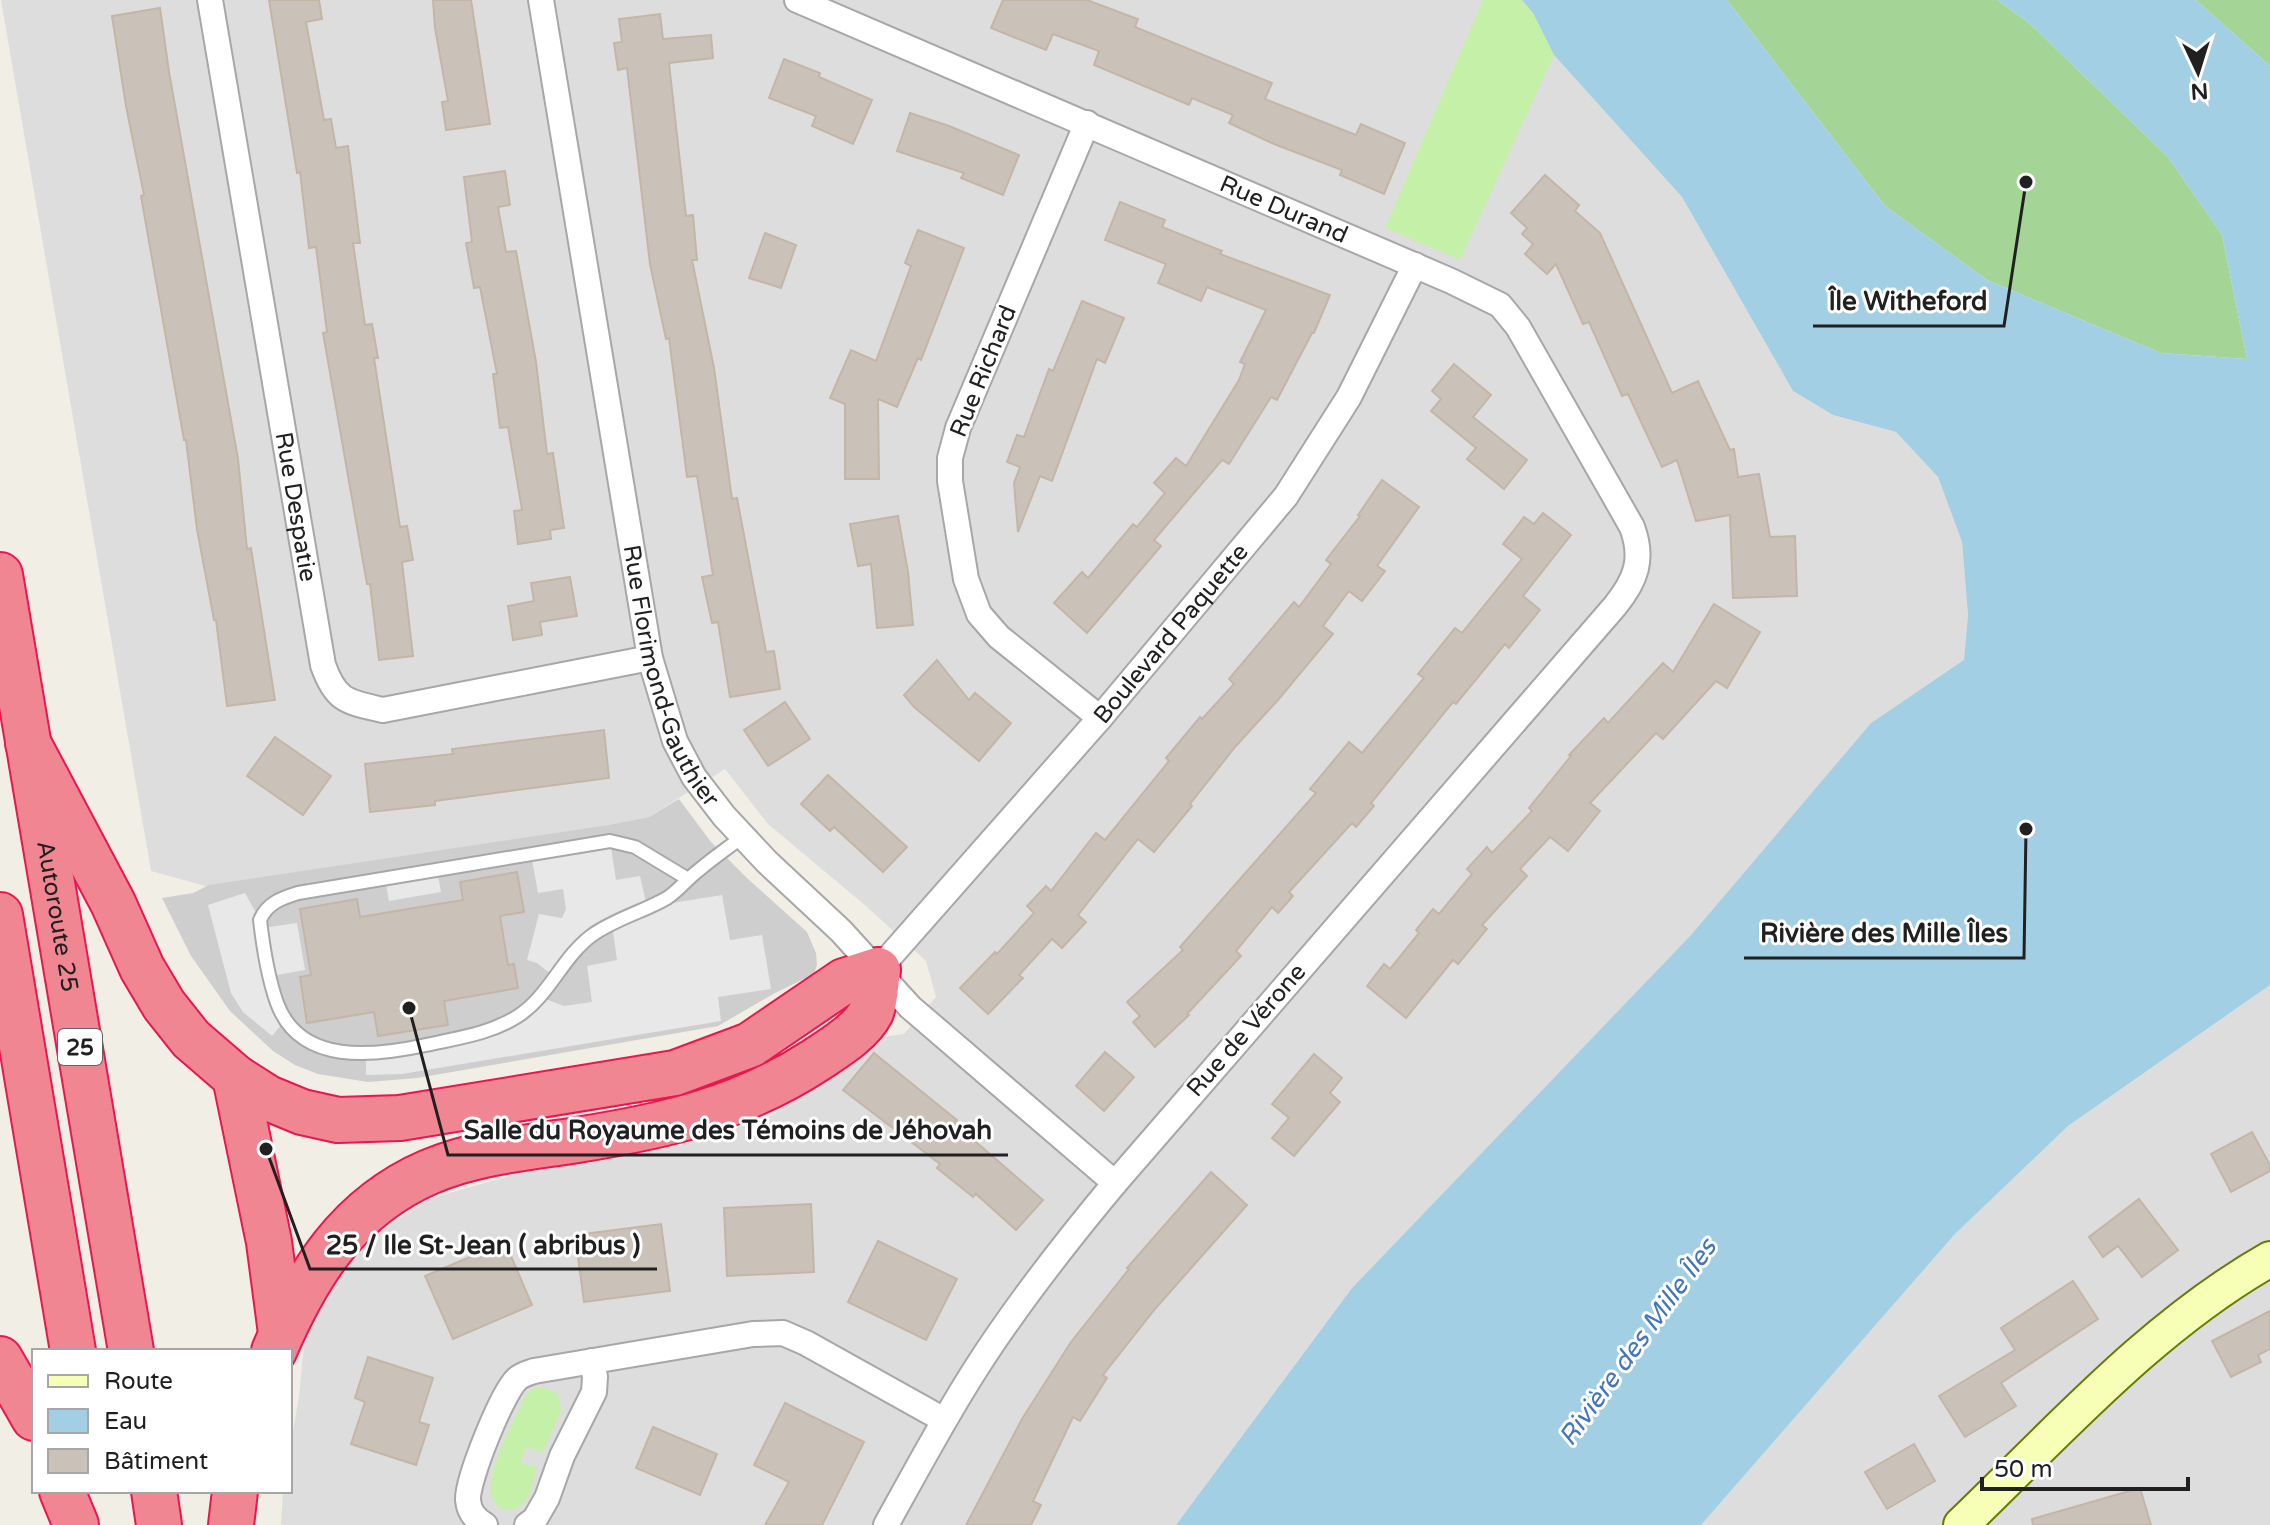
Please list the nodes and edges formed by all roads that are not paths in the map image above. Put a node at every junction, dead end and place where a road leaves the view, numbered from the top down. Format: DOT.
graph roads {
  1 [pos="210,0"];
  2 [pos="541,0"];
  3 [pos="797,0"];
  4 [pos="1087,123"];
  5 [pos="1415,265"];
  6 [pos="1639,561"];
  7 [pos="0,575"];
  8 [pos="650,658"];
  9 [pos="1100,718"];
  10 [pos="28,743"];
  11 [pos="742,837"];
  12 [pos="688,879"];
  13 [pos="0,915"];
  14 [pos="878,970"];
  15 [pos="235,1077"];
  16 [pos="1115,1183"];
  17 [pos="2270,1259"];
  18 [pos="278,1342"];
  19 [pos="73,1349"];
  20 [pos="131,1349"];
  21 [pos="0,1359"];
  22 [pos="592,1361"];
  23 [pos="32,1415"];
  24 [pos="944,1420"];
  25 [pos="63,1493"];
  26 [pos="97,1493"];
  27 [pos="154,1493"];
  28 [pos="235,1493"];
  29 [pos="76,1525"];
  30 [pos="102,1525"];
  31 [pos="159,1525"];
  32 [pos="231,1525"];
  33 [pos="485,1525"];
  34 [pos="527,1525"];
  35 [pos="886,1525"];
  36 [pos="1961,1525"];
  1 -- 8 [label="street, Rue Despatie"];
  2 -- 8 [label="street, Rue Florimond-Gauthier"];
  3 -- 4 [label="street, Rue Durand"];
  4 -- 5 [label="street, Rue Durand"];
  4 -- 9 [label="street, Rue Richard"];
  5 -- 6 [label="street, Rue Durand"];
  5 -- 9 [label="street, Boulevard Paquette"];
  6 -- 16 [label="street, Rue de Vérone"];
  7 -- 10 [label="highway, Autoroute 25 / 25"];
  8 -- 11 [label="street, Rue Florimond-Gauthier"];
  9 -- 14 [label="street, Boulevard Paquette"];
  10 -- 15 [label="highway"];
  10 -- 20 [label="highway, Autoroute 25 / 25"];
  11 -- 12 [label="lane"];
  11 -- 14 [label="street, Rue Florimond-Gauthier"];
  12 -- 12 [label="lane"];
  13 -- 19 [label="highway, 25"];
  14 -- 15 [label="highway"];
  14 -- 16 [label="street, Rue Florimond-Gauthier"];
  14 -- 18 [label="highway"];
  15 -- 18 [label="highway"];
  16 -- 24 [label="street, Rue de Vérone"];
  17 -- 36 [label="main road"];
  21 -- 23 [label="highway"];
  22 -- 24 [label="street"];
  22 -- 33 [label="street"];
  22 -- 34 [label="street"];
  24 -- 35 [label="street, Rue de Vérone"];
  25 -- 29 [label="highway"];
  26 -- 30 [label="highway"];
  27 -- 31 [label="highway"];
  28 -- 32 [label="highway"];
}
